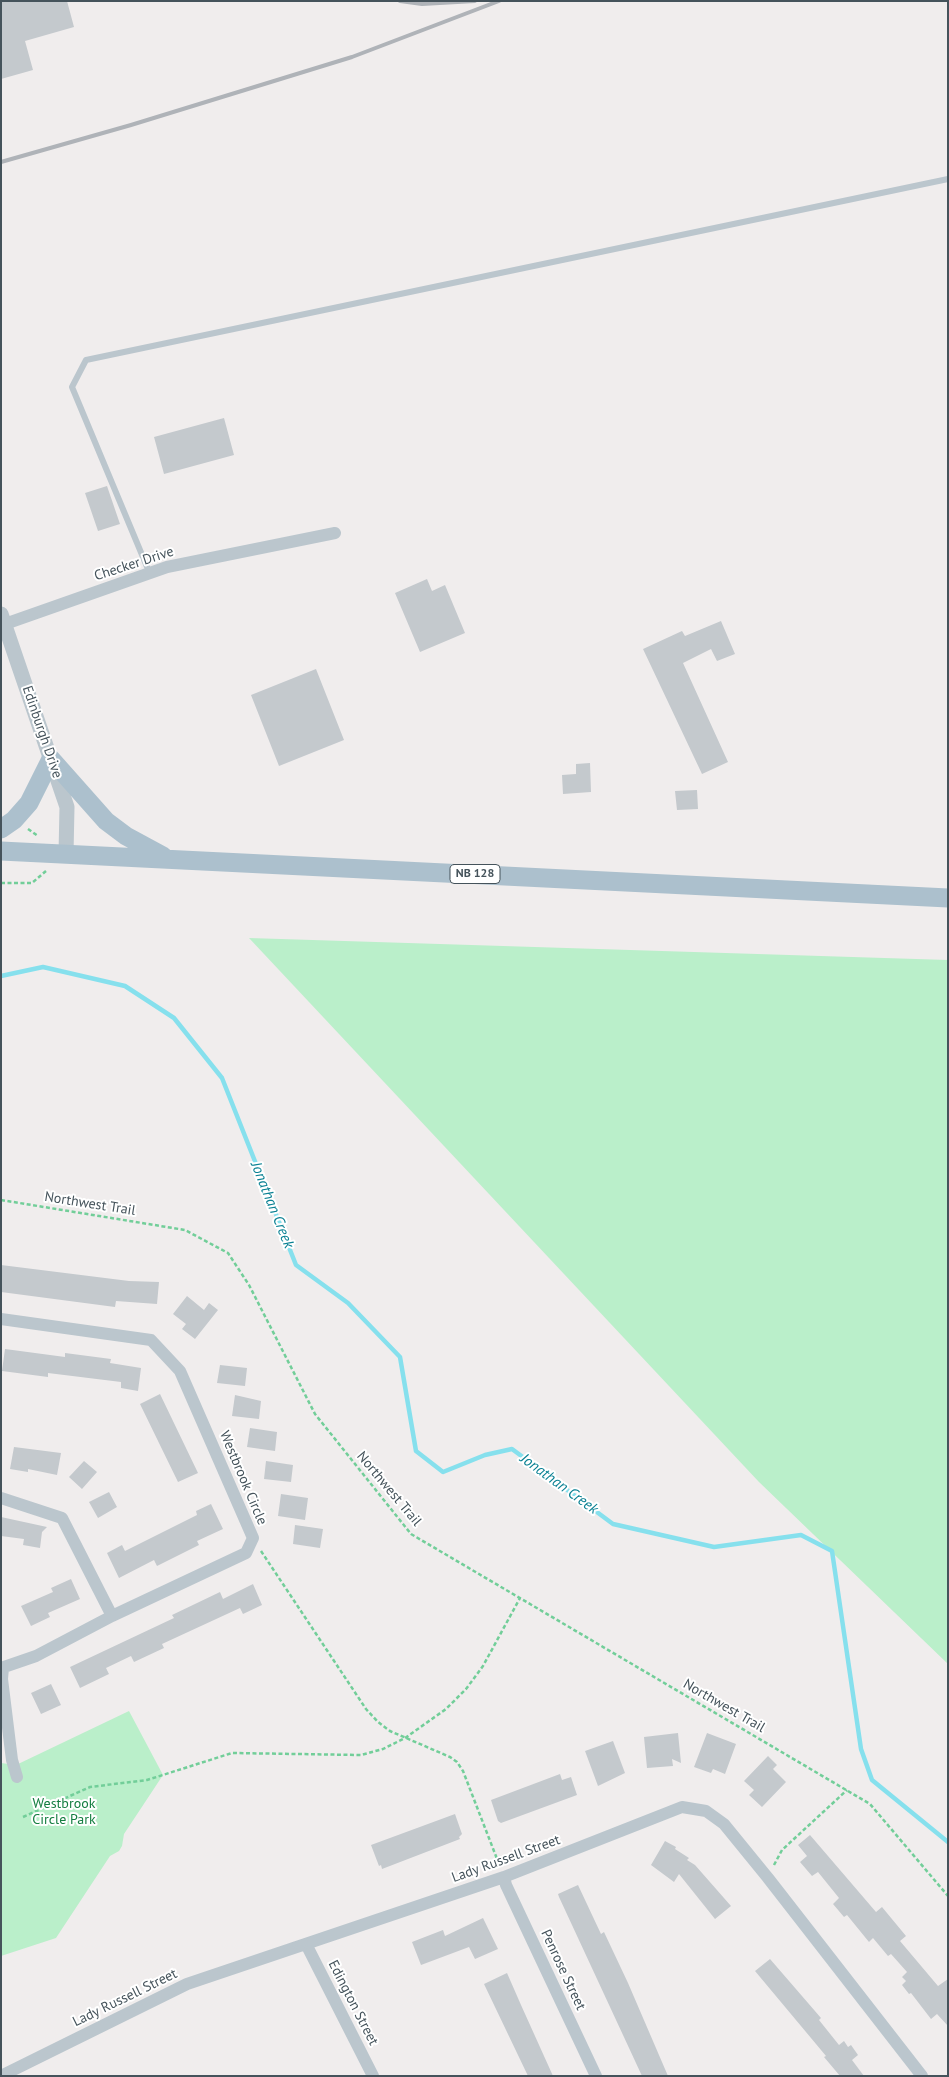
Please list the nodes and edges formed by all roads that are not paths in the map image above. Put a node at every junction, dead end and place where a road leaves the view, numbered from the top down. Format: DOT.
graph roads {
  1 [pos="948,179"];
  2 [pos="335,533"];
  3 [pos="150,574"];
  4 [pos="3,619"];
  5 [pos="51,758"];
  6 [pos="8,825"];
  7 [pos="1,851"];
  8 [pos="66,854"];
  9 [pos="166,858"];
  10 [pos="948,898"];
  11 [pos="1,1319"];
  12 [pos="1,1498"];
  13 [pos="112,1616"];
  14 [pos="2,1668"];
  15 [pos="18,1777"];
  16 [pos="504,1877"];
  17 [pos="306,1944"];
  18 [pos="1,2076"];
  19 [pos="373,2076"];
  20 [pos="596,2076"];
  21 [pos="922,2076"];
  1 -- 3 [label="lane"];
  2 -- 3 [label="street, Checker Drive"];
  3 -- 4 [label="street, Checker Drive"];
  4 -- 5 [label="street, Edinburgh Drive"];
  5 -- 6 [label="main road"];
  5 -- 8 [label="street, Edinburgh Drive"];
  5 -- 9 [label="main road"];
  7 -- 8 [label="main road, NB 128"];
  8 -- 9 [label="main road, NB 128"];
  9 -- 10 [label="main road, NB 128"];
  11 -- 13 [label="street, Westbrook Circle"];
  12 -- 13 [label="street"];
  13 -- 14 [label="street, Westbrook Circle"];
  14 -- 15 [label="street"];
  16 -- 17 [label="street, Lady Russell Street"];
  16 -- 20 [label="street, Penrose Street"];
  16 -- 21 [label="street, Lady Russell Street"];
  17 -- 18 [label="street, Lady Russell Street"];
  17 -- 19 [label="street, Edington Street"];
}
